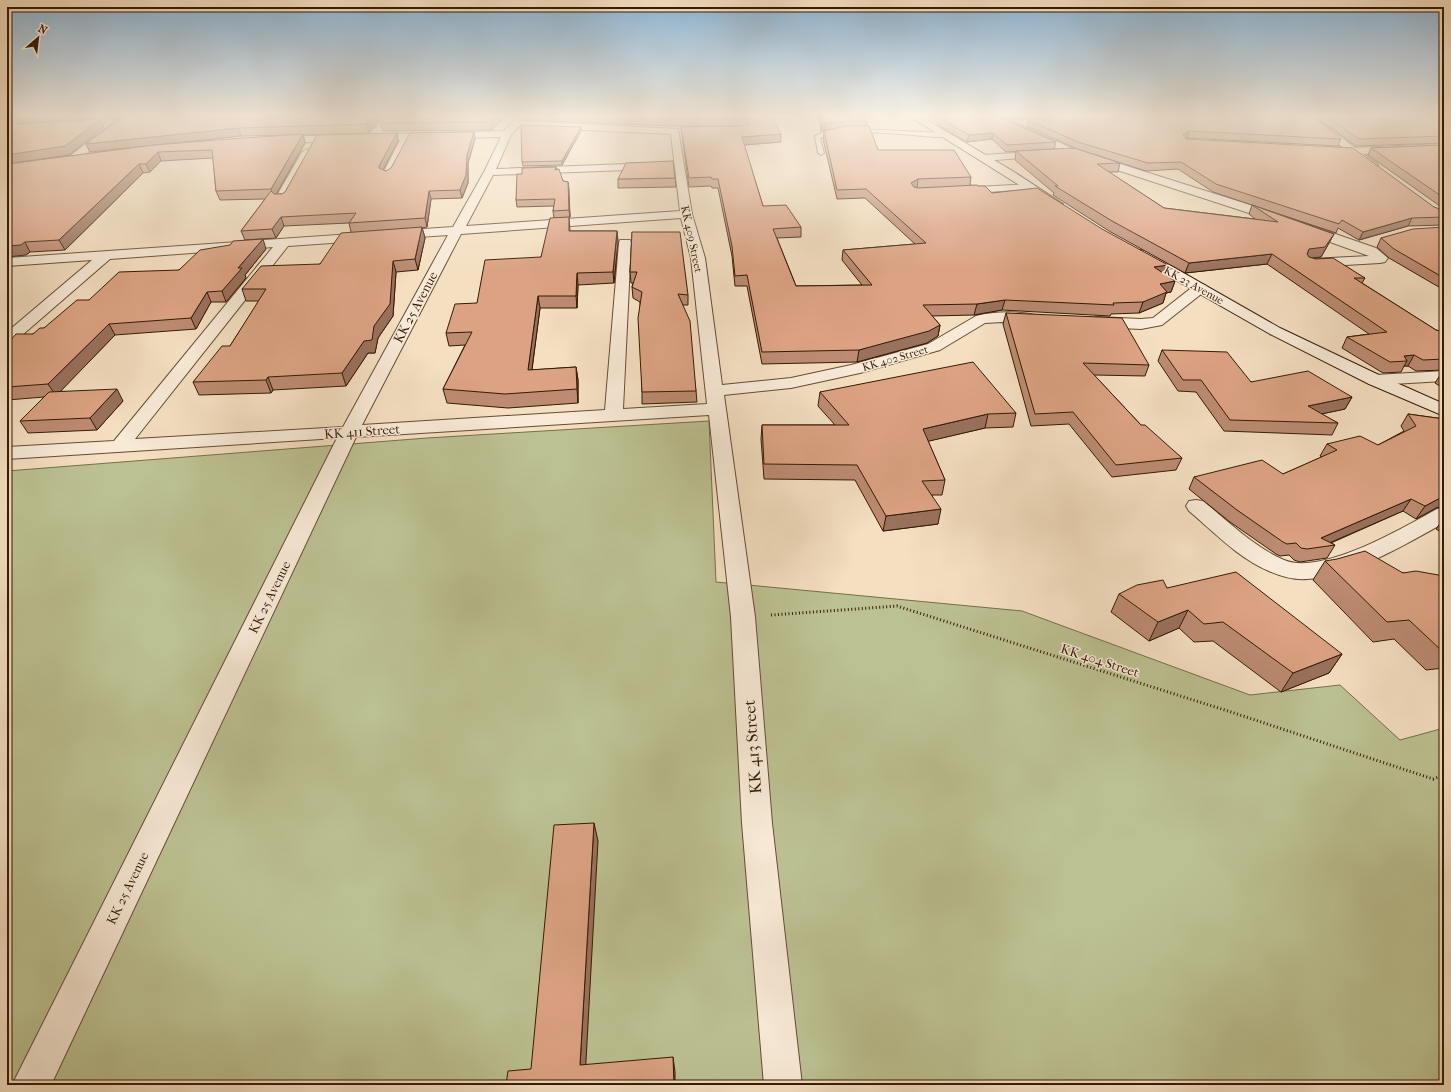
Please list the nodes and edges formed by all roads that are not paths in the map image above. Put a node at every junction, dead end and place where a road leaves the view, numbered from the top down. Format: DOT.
graph roads {
  1 [pos="26,167"];
  2 [pos="299,167"];
  3 [pos="391,167"];
  4 [pos="491,167"];
  5 [pos="642,167"];
  6 [pos="671,167"];
  7 [pos="997,167"];
  8 [pos="1119,167"];
  9 [pos="1375,167"];
  10 [pos="7,169"];
  11 [pos="489,172"];
  12 [pos="1384,174"];
  13 [pos="387,175"];
  14 [pos="7,180"];
  15 [pos="1030,187"];
  16 [pos="947,191"];
  17 [pos="281,199"];
  18 [pos="1067,211"];
  19 [pos="686,214"];
  20 [pos="456,230"];
  21 [pos="1381,240"];
  22 [pos="284,242"];
  23 [pos="625,244"];
  24 [pos="1125,246"];
  25 [pos="1358,246"];
  26 [pos="106,255"];
  27 [pos="7,262"];
  28 [pos="1310,263"];
  29 [pos="1200,288"];
  30 [pos="1048,319"];
  31 [pos="1079,321"];
  32 [pos="7,340"];
  33 [pos="1444,376"];
  34 [pos="1375,380"];
  35 [pos="716,400"];
  36 [pos="1444,411"];
  37 [pos="614,416"];
  38 [pos="349,432"];
  39 [pos="120,446"];
  40 [pos="7,453"];
  41 [pos="1196,506"];
  42 [pos="1444,514"];
  43 [pos="31,1085"];
  44 [pos="782,1085"];
  1 -- 10 [label="street"];
  1 -- 14 [label="street"];
  2 -- 17 [label="street"];
  3 -- 13 [label="street"];
  4 -- 11 [label="street, KK 25 Avenue"];
  5 -- 11 [label="street"];
  6 -- 19 [label="street, KK 409 Street"];
  7 -- 15 [label="street"];
  8 -- 25 [label="street"];
  9 -- 12 [label="street"];
  11 -- 20 [label="street, KK 25 Avenue"];
  15 -- 16 [label="street"];
  15 -- 18 [label="street"];
  19 -- 20 [label="street"];
  19 -- 35 [label="street, KK 409 Street"];
  20 -- 22 [label="street"];
  20 -- 38 [label="street, KK 25 Avenue"];
  21 -- 25 [label="street"];
  22 -- 26 [label="street"];
  22 -- 39 [label="street"];
  23 -- 37 [label="street"];
  24 -- 29 [label="street, KK 23 Avenue"];
  25 -- 28 [label="street"];
  26 -- 27 [label="street"];
  26 -- 32 [label="street"];
  29 -- 31 [label="street"];
  29 -- 34 [label="street, KK 23 Avenue"];
  30 -- 35 [label="street, KK 402 Street"];
  33 -- 34 [label="street"];
  34 -- 36 [label="street, KK 23 Avenue"];
  35 -- 37 [label="street, KK 411 Street"];
  35 -- 44 [label="street, KK 413 Street"];
  37 -- 38 [label="street, KK 411 Street"];
  38 -- 39 [label="street, KK 411 Street"];
  38 -- 43 [label="street, KK 25 Avenue"];
  39 -- 40 [label="street, KK 411 Street"];
  41 -- 42 [label="street"];
}
